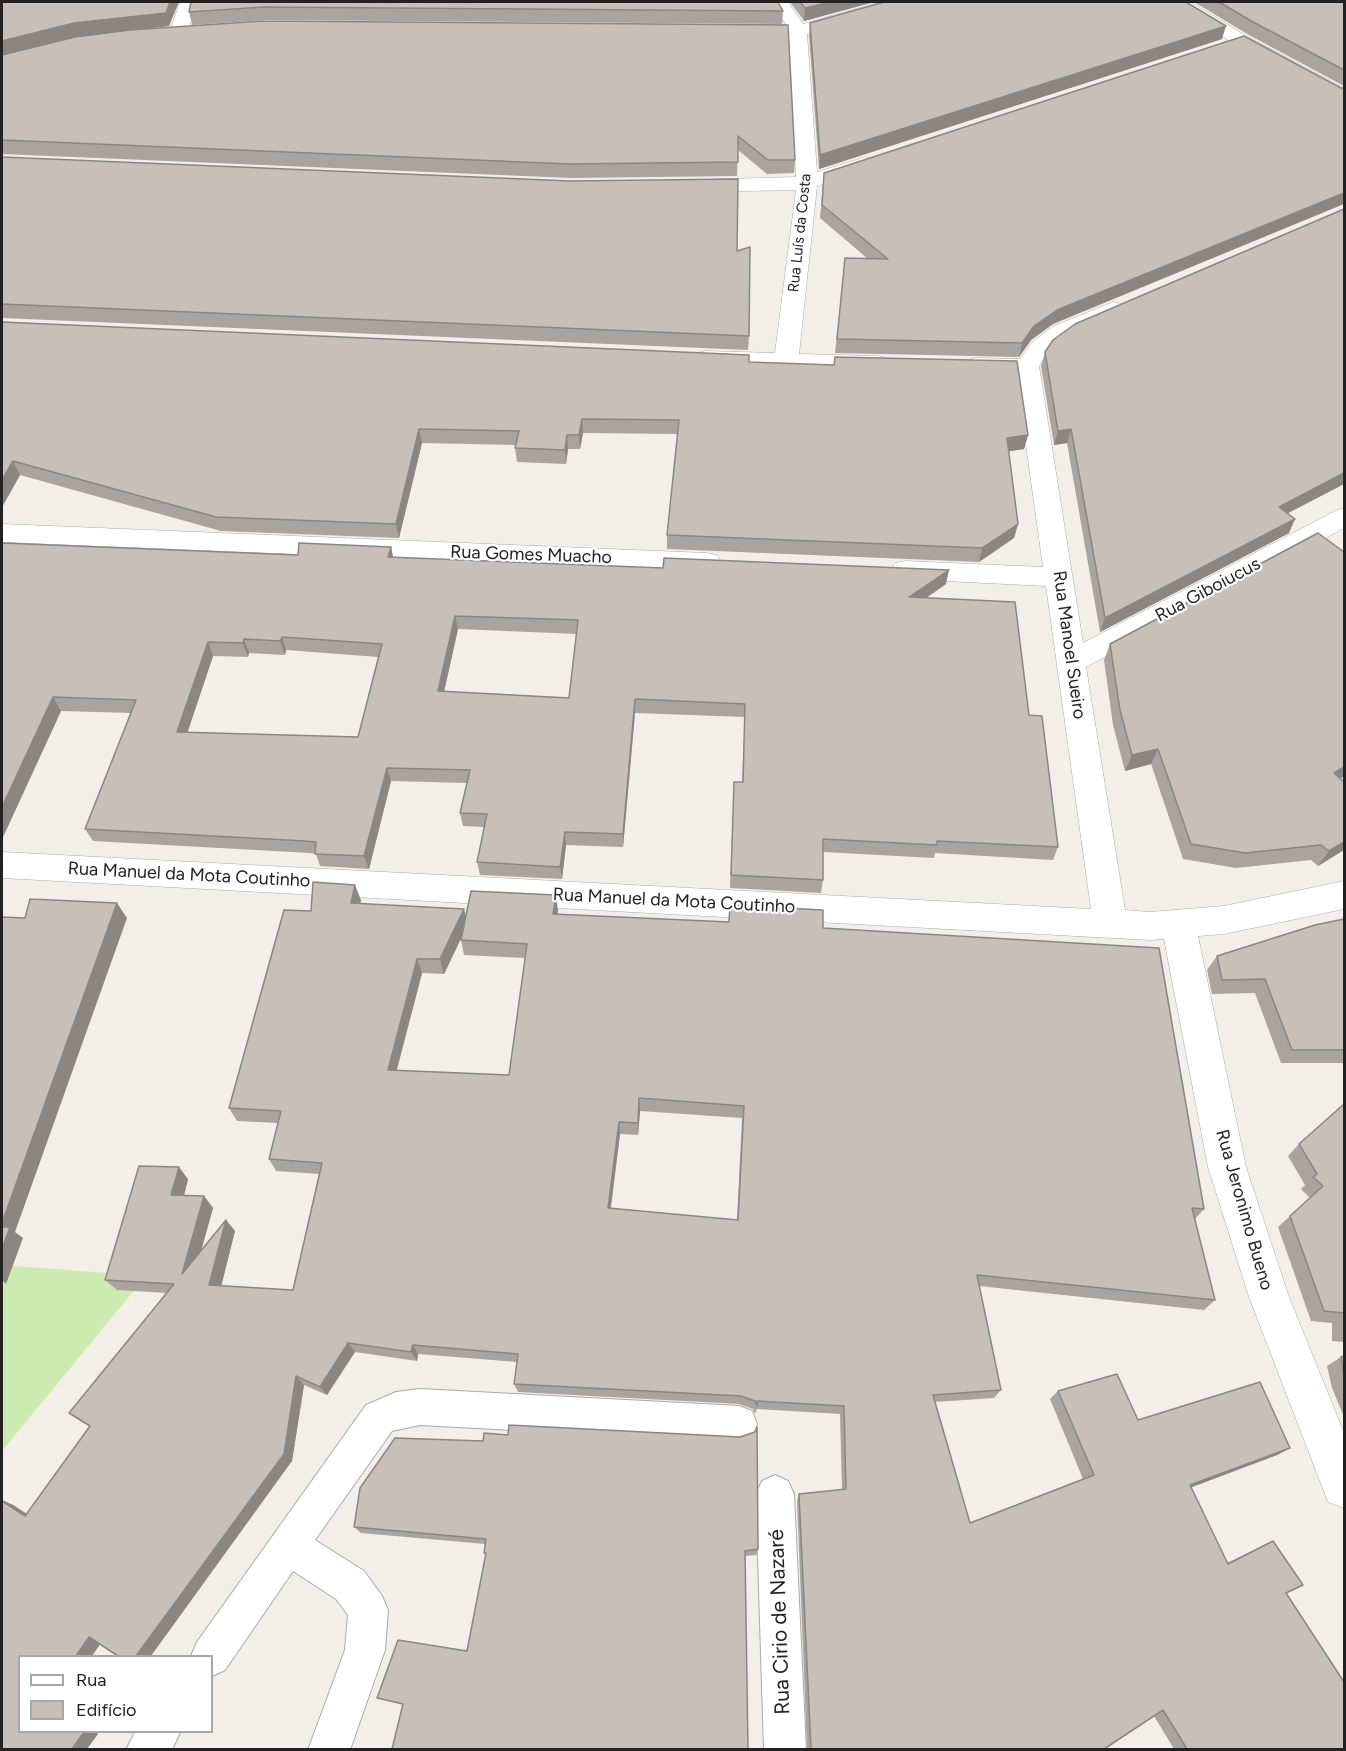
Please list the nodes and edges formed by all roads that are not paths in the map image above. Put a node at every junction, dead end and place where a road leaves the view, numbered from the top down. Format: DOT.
graph roads {
  1 [pos="188,2"];
  2 [pos="780,2"];
  3 [pos="897,2"];
  4 [pos="1179,2"];
  5 [pos="200,30"];
  6 [pos="727,30"];
  7 [pos="178,31"];
  8 [pos="798,31"];
  9 [pos="156,33"];
  10 [pos="1242,41"];
  11 [pos="1220,48"];
  12 [pos="1344,95"];
  13 [pos="885,157"];
  14 [pos="807,182"];
  15 [pos="676,186"];
  16 [pos="1138,298"];
  17 [pos="679,357"];
  18 [pos="786,362"];
  19 [pos="901,364"];
  20 [pos="958,365"];
  21 [pos="1027,366"];
  22 [pos="1344,517"];
  23 [pos="2,533"];
  24 [pos="727,563"];
  25 [pos="881,569"];
  26 [pos="1059,577"];
  27 [pos="1071,662"];
  28 [pos="2,865"];
  29 [pos="1344,895"];
  30 [pos="1110,923"];
  31 [pos="1178,923"];
  32 [pos="739,1424"];
  33 [pos="1344,1486"];
  34 [pos="775,1494"];
  35 [pos="288,1545"];
  36 [pos="212,1655"];
  37 [pos="158,1733"];
  38 [pos="147,1749"];
  39 [pos="329,1749"];
  40 [pos="785,1749"];
  1 -- 7 [label="street"];
  2 -- 8 [label="street, Rua Luís da Costa"];
  3 -- 8 [label="street"];
  4 -- 10 [label="street"];
  5 -- 7 [label="street"];
  6 -- 8 [label="street"];
  7 -- 9 [label="street"];
  8 -- 14 [label="street, Rua Luís da Costa"];
  10 -- 11 [label="street"];
  10 -- 12 [label="street"];
  13 -- 14 [label="street"];
  14 -- 15 [label="street"];
  14 -- 18 [label="street, Rua Luís da Costa"];
  16 -- 21 [label="street"];
  17 -- 18 [label="street"];
  18 -- 19 [label="street"];
  20 -- 21 [label="street"];
  21 -- 26 [label="street, Rua Manoel Sueiro"];
  22 -- 27 [label="street, Rua Giboiucus"];
  23 -- 24 [label="street, Rua Gomes Muacho"];
  25 -- 26 [label="street"];
  26 -- 27 [label="street, Rua Manoel Sueiro"];
  27 -- 30 [label="street, Rua Manoel Sueiro"];
  28 -- 30 [label="street, Rua Manuel da Mota Coutinho"];
  29 -- 31 [label="street, Rua Manuel da Mota Coutinho"];
  30 -- 31 [label="street, Rua Manuel da Mota Coutinho"];
  31 -- 33 [label="street, Rua Jeronimo Bueno"];
  32 -- 35 [label="lane"];
  34 -- 40 [label="lane, Rua Cirio de Nazaré"];
  35 -- 36 [label="lane"];
  35 -- 39 [label="lane"];
  37 -- 38 [label="lane"];
}
